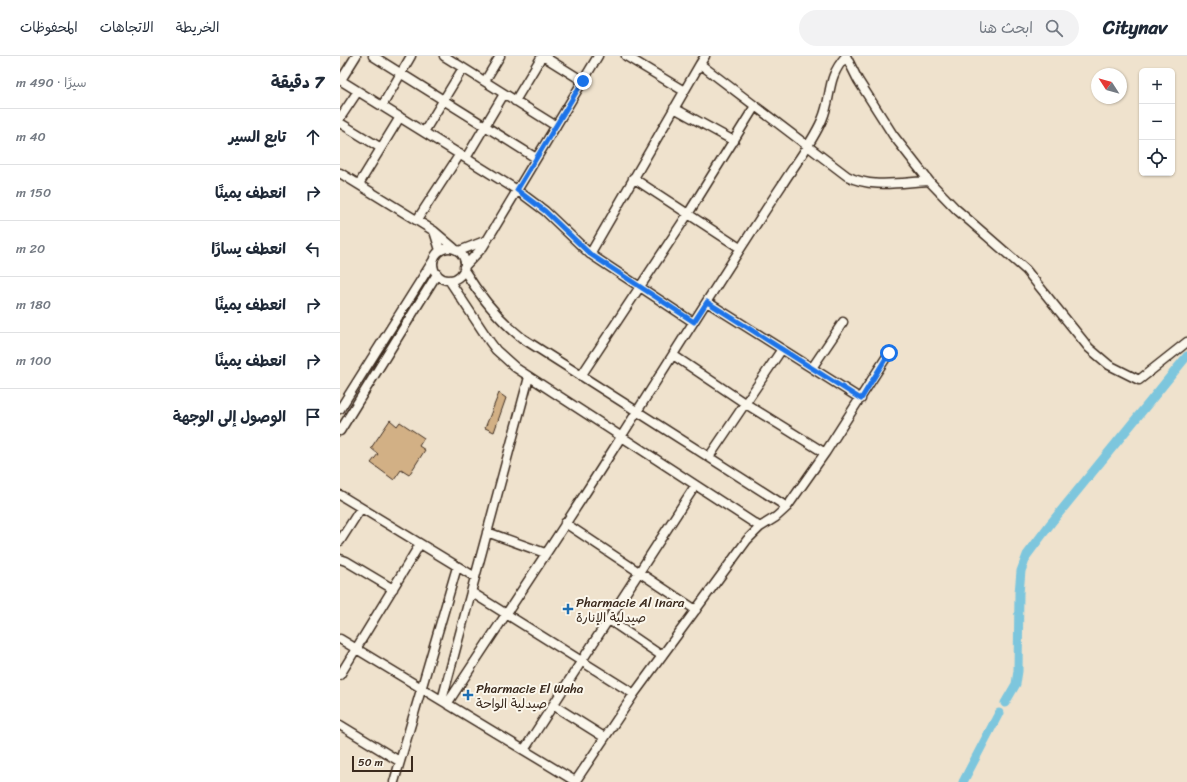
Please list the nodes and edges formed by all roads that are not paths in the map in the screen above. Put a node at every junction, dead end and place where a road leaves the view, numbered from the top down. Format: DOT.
graph roads {
  1 [pos="356,56"];
  2 [pos="373,56"];
  3 [pos="412,56"];
  4 [pos="444,56"];
  5 [pos="500,56"];
  6 [pos="543,56"];
  7 [pos="598,56"];
  8 [pos="626,56"];
  9 [pos="705,56"];
  10 [pos="846,56"];
  11 [pos="455,59"];
  12 [pos="700,64"];
  13 [pos="464,68"];
  14 [pos="401,73"];
  15 [pos="340,80"];
  16 [pos="485,81"];
  17 [pos="583,81"];
  18 [pos="358,91"];
  19 [pos="684,91"];
  20 [pos="504,94"];
  21 [pos="444,100"];
  22 [pos="515,101"];
  23 [pos="382,106"];
  24 [pos="755,106"];
  25 [pos="674,108"];
  26 [pos="400,117"];
  27 [pos="340,118"];
  28 [pos="340,123"];
  29 [pos="485,126"];
  30 [pos="556,126"];
  31 [pos="424,132"];
  32 [pos="734,141"];
  33 [pos="807,146"];
  34 [pos="381,148"];
  35 [pos="463,156"];
  36 [pos="536,158"];
  37 [pos="340,173"];
  38 [pos="633,178"];
  39 [pos="928,181"];
  40 [pos="359,184"];
  41 [pos="517,190"];
  42 [pos="688,214"];
  43 [pos="417,220"];
  44 [pos="434,230"];
  45 [pos="487,240"];
  46 [pos="740,248"];
  47 [pos="456,249"];
  48 [pos="440,250"];
  49 [pos="590,254"];
  50 [pos="433,262"];
  51 [pos="464,269"];
  52 [pos="437,274"];
  53 [pos="449,280"];
  54 [pos="640,287"];
  55 [pos="707,302"];
  56 [pos="694,322"];
  57 [pos="843,322"];
  58 [pos="1187,342"];
  59 [pos="782,349"];
  60 [pos="889,353"];
  61 [pos="673,355"];
  62 [pos="812,368"];
  63 [pos="580,376"];
  64 [pos="529,377"];
  65 [pos="861,399"];
  66 [pos="746,404"];
  67 [pos="340,409"];
  68 [pos="636,412"];
  69 [pos="340,431"];
  70 [pos="621,437"];
  71 [pos="825,453"];
  72 [pos="709,457"];
  73 [pos="695,486"];
  74 [pos="340,495"];
  75 [pos="787,507"];
  76 [pos="361,508"];
  77 [pos="565,523"];
  78 [pos="760,527"];
  79 [pos="487,532"];
  80 [pos="340,541"];
  81 [pos="420,544"];
  82 [pos="545,553"];
  83 [pos="340,559"];
  84 [pos="457,567"];
  85 [pos="639,572"];
  86 [pos="475,577"];
  87 [pos="393,589"];
  88 [pos="471,592"];
  89 [pos="696,610"];
  90 [pos="506,614"];
  91 [pos="608,620"];
  92 [pos="340,639"];
  93 [pos="356,648"];
  94 [pos="662,656"];
  95 [pos="582,661"];
  96 [pos="340,674"];
  97 [pos="421,688"];
  98 [pos="634,694"];
  99 [pos="444,702"];
  100 [pos="553,705"];
  101 [pos="340,725"];
  102 [pos="604,737"];
  103 [pos="524,750"];
  104 [pos="399,761"];
  105 [pos="575,781"];
  106 [pos="394,782"];
  1 -- 15 [label="street"];
  2 -- 14 [label="street"];
  3 -- 14 [label="street"];
  4 -- 11 [label="street"];
  5 -- 16 [label="street"];
  6 -- 17 [label="street"];
  6 -- 22 [label="street"];
  7 -- 17 [label="street"];
  8 -- 19 [label="street"];
  9 -- 12 [label="street"];
  10 -- 33 [label="street"];
  10 -- 39 [label="street"];
  11 -- 13 [label="street"];
  12 -- 19 [label="street"];
  12 -- 24 [label="street"];
  13 -- 16 [label="street"];
  13 -- 21 [label="street"];
  14 -- 21 [label="street"];
  14 -- 23 [label="street"];
  15 -- 18 [label="street"];
  16 -- 20 [label="street"];
  17 -- 30 [label="street"];
  18 -- 23 [label="street"];
  18 -- 27 [label="street"];
  19 -- 25 [label="street"];
  20 -- 22 [label="street"];
  20 -- 29 [label="street"];
  21 -- 29 [label="street"];
  21 -- 31 [label="street"];
  22 -- 30 [label="street"];
  23 -- 26 [label="street"];
  24 -- 32 [label="street"];
  24 -- 33 [label="street"];
  25 -- 32 [label="street"];
  25 -- 38 [label="street"];
  26 -- 31 [label="street"];
  26 -- 34 [label="street"];
  28 -- 34 [label="street"];
  29 -- 35 [label="street"];
  29 -- 36 [label="street"];
  30 -- 36 [label="street"];
  31 -- 35 [label="street"];
  32 -- 42 [label="street"];
  33 -- 39 [label="street"];
  33 -- 46 [label="street"];
  34 -- 40 [label="street"];
  35 -- 41 [label="street"];
  35 -- 43 [label="street"];
  36 -- 41 [label="street"];
  37 -- 40 [label="street"];
  38 -- 42 [label="street"];
  38 -- 49 [label="street"];
  39 -- 58 [label="street"];
  40 -- 43 [label="street"];
  41 -- 45 [label="street"];
  41 -- 49 [label="street"];
  42 -- 46 [label="street"];
  42 -- 54 [label="street"];
  43 -- 44 [label="street"];
  44 -- 47 [label="street"];
  44 -- 48 [label="street"];
  45 -- 47 [label="street"];
  45 -- 51 [label="street"];
  46 -- 55 [label="street"];
  47 -- 48 [label="street"];
  47 -- 51 [label="street"];
  48 -- 50 [label="street"];
  49 -- 54 [label="street"];
  50 -- 52 [label="street"];
  50 -- 67 [label="street"];
  51 -- 53 [label="street"];
  51 -- 63 [label="street"];
  52 -- 53 [label="street"];
  52 -- 69 [label="street"];
  53 -- 64 [label="street"];
  54 -- 56 [label="street"];
  54 -- 63 [label="street"];
  55 -- 56 [label="street"];
  55 -- 59 [label="street"];
  56 -- 61 [label="street"];
  57 -- 62 [label="street"];
  59 -- 62 [label="street"];
  59 -- 66 [label="street"];
  60 -- 65 [label="street"];
  61 -- 66 [label="street"];
  61 -- 68 [label="street"];
  62 -- 65 [label="street"];
  63 -- 68 [label="street"];
  64 -- 70 [label="street"];
  64 -- 79 [label="street"];
  65 -- 71 [label="street"];
  66 -- 71 [label="street"];
  66 -- 72 [label="street"];
  68 -- 70 [label="street"];
  68 -- 72 [label="street"];
  70 -- 73 [label="street"];
  70 -- 77 [label="street"];
  71 -- 75 [label="street"];
  72 -- 75 [label="street"];
  73 -- 78 [label="street"];
  73 -- 85 [label="street"];
  74 -- 76 [label="street"];
  75 -- 78 [label="street"];
  76 -- 80 [label="street"];
  76 -- 81 [label="street"];
  77 -- 82 [label="street"];
  77 -- 85 [label="street"];
  78 -- 89 [label="street"];
  79 -- 82 [label="street"];
  79 -- 86 [label="street"];
  81 -- 84 [label="street"];
  81 -- 87 [label="street"];
  82 -- 90 [label="street"];
  83 -- 87 [label="street"];
  84 -- 86 [label="street"];
  84 -- 97 [label="street"];
  85 -- 89 [label="street"];
  85 -- 91 [label="street"];
  86 -- 88 [label="street"];
  87 -- 93 [label="street"];
  88 -- 90 [label="street"];
  88 -- 99 [label="street"];
  89 -- 94 [label="street"];
  90 -- 95 [label="street"];
  90 -- 99 [label="street"];
  91 -- 94 [label="street"];
  91 -- 95 [label="street"];
  92 -- 93 [label="street"];
  93 -- 96 [label="street"];
  93 -- 97 [label="street"];
  94 -- 98 [label="street"];
  95 -- 98 [label="street"];
  95 -- 100 [label="street"];
  97 -- 99 [label="street"];
  97 -- 104 [label="street"];
  98 -- 102 [label="street"];
  99 -- 103 [label="street"];
  100 -- 102 [label="street"];
  100 -- 103 [label="street"];
  101 -- 104 [label="street"];
  102 -- 105 [label="street"];
  103 -- 105 [label="street"];
  104 -- 106 [label="street"];
}
